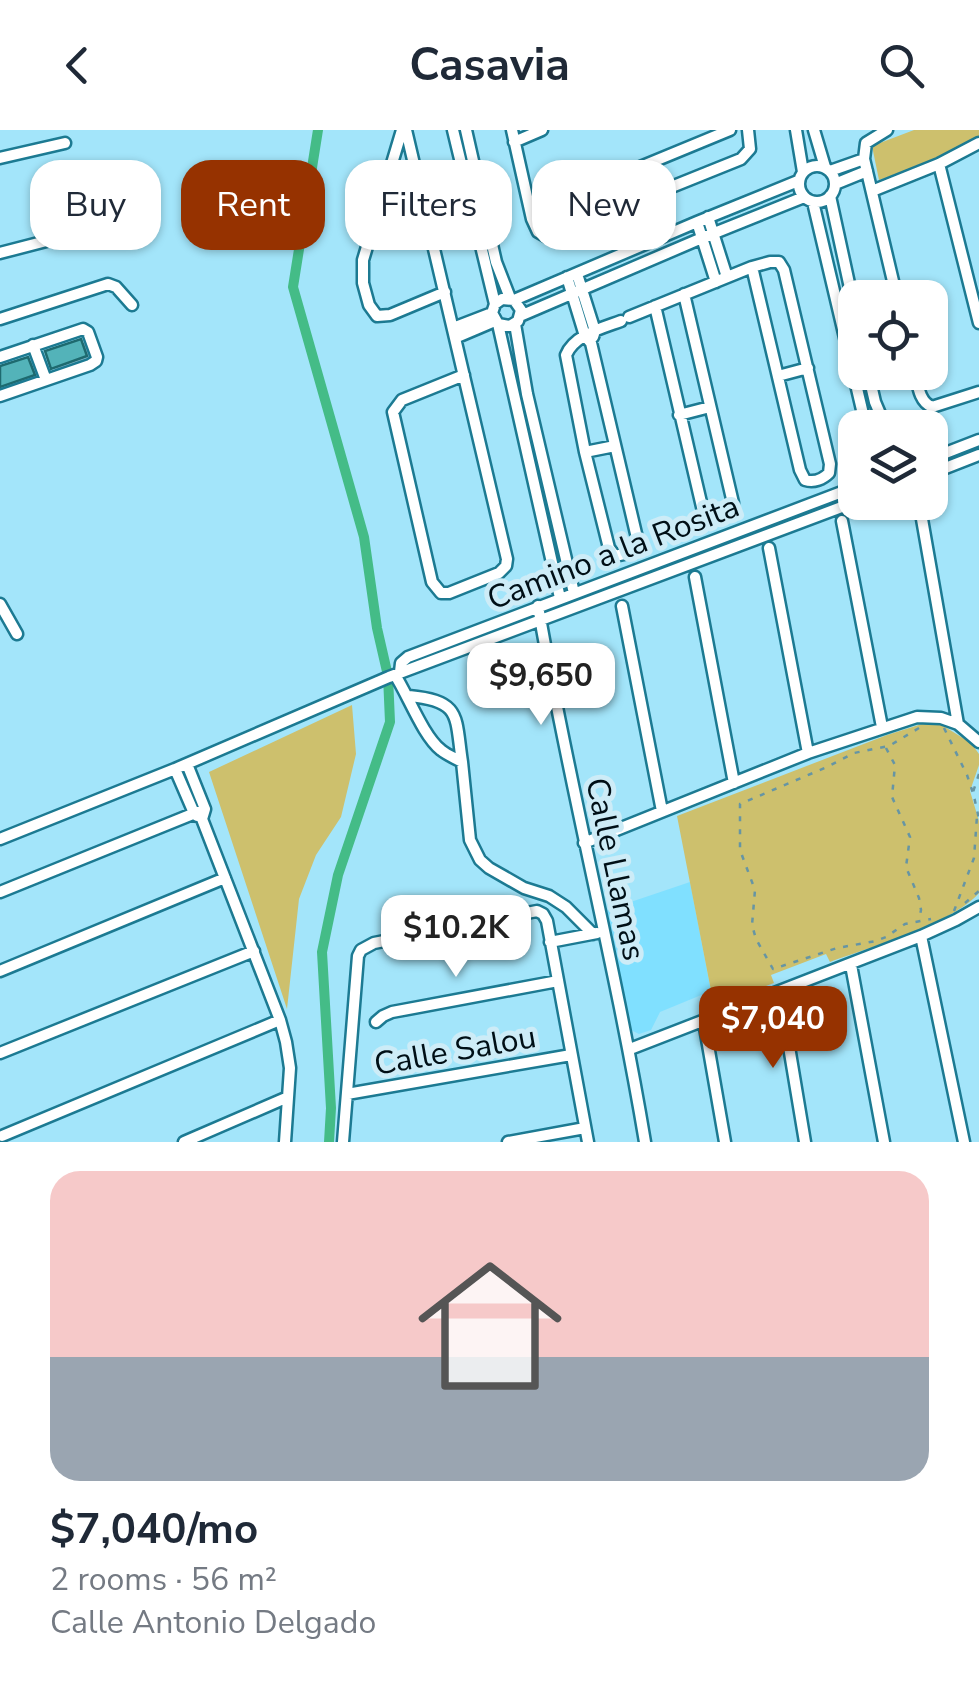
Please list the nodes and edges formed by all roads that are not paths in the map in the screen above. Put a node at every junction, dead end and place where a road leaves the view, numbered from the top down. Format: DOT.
graph roads {
  1 [pos="404,130"];
  2 [pos="542,130"];
  3 [pos="730,130"];
  4 [pos="748,130"];
  5 [pos="796,130"];
  6 [pos="814,130"];
  7 [pos="887,130"];
  8 [pos="466,131"];
  9 [pos="453,133"];
  10 [pos="513,136"];
  11 [pos="65,143"];
  12 [pos="979,143"];
  13 [pos="0,158"];
  14 [pos="864,159"];
  15 [pos="656,160"];
  16 [pos="940,164"];
  17 [pos="827,169"];
  18 [pos="867,171"];
  19 [pos="801,176"];
  20 [pos="835,184"];
  21 [pos="676,187"];
  22 [pos="872,190"];
  23 [pos="830,196"];
  24 [pos="809,200"];
  25 [pos="531,212"];
  26 [pos="532,215"];
  27 [pos="702,219"];
  28 [pos="708,236"];
  29 [pos="30,245"];
  30 [pos="0,253"];
  31 [pos="752,267"];
  32 [pos="572,276"];
  33 [pos="721,280"];
  34 [pos="848,280"];
  35 [pos="893,280"];
  36 [pos="445,292"];
  37 [pos="577,293"];
  38 [pos="684,294"];
  39 [pos="512,299"];
  40 [pos="132,304"];
  41 [pos="655,306"];
  42 [pos="495,315"];
  43 [pos="0,318"];
  44 [pos="518,320"];
  45 [pos="979,323"];
  46 [pos="454,333"];
  47 [pos="590,337"];
  48 [pos="33,344"];
  49 [pos="0,357"];
  50 [pos="808,368"];
  51 [pos="464,375"];
  52 [pos="778,376"];
  53 [pos="46,380"];
  54 [pos="920,390"];
  55 [pos="979,392"];
  56 [pos="0,396"];
  57 [pos="710,407"];
  58 [pos="862,410"];
  59 [pos="680,415"];
  60 [pos="979,440"];
  61 [pos="614,446"];
  62 [pos="585,452"];
  63 [pos="948,452"];
  64 [pos="979,454"];
  65 [pos="542,455"];
  66 [pos="529,458"];
  67 [pos="948,467"];
  68 [pos="838,494"];
  69 [pos="838,508"];
  70 [pos="923,520"];
  71 [pos="842,521"];
  72 [pos="769,548"];
  73 [pos="694,577"];
  74 [pos="574,593"];
  75 [pos="560,598"];
  76 [pos="0,604"];
  77 [pos="538,606"];
  78 [pos="622,606"];
  79 [pos="540,622"];
  80 [pos="17,634"];
  81 [pos="395,675"];
  82 [pos="409,696"];
  83 [pos="955,726"];
  84 [pos="882,727"];
  85 [pos="979,742"];
  86 [pos="808,754"];
  87 [pos="462,762"];
  88 [pos="187,764"];
  89 [pos="175,769"];
  90 [pos="734,782"];
  91 [pos="662,811"];
  92 [pos="200,814"];
  93 [pos="0,839"];
  94 [pos="584,842"];
  95 [pos="226,878"];
  96 [pos="0,892"];
  97 [pos="979,906"];
  98 [pos="598,933"];
  99 [pos="921,936"];
  100 [pos="550,942"];
  101 [pos="254,951"];
  102 [pos="851,965"];
  103 [pos="0,971"];
  104 [pos="558,981"];
  105 [pos="780,993"];
  106 [pos="280,1020"];
  107 [pos="376,1022"];
  108 [pos="704,1022"];
  109 [pos="630,1050"];
  110 [pos="0,1052"];
  111 [pos="572,1055"];
  112 [pos="347,1094"];
  113 [pos="288,1097"];
  114 [pos="585,1128"];
  115 [pos="2,1134"];
  116 [pos="184,1142"];
  117 [pos="285,1142"];
  118 [pos="343,1142"];
  119 [pos="508,1142"];
  120 [pos="588,1142"];
  121 [pos="645,1142"];
  122 [pos="726,1142"];
  123 [pos="806,1142"];
  124 [pos="884,1142"];
  125 [pos="964,1142"];
  1 -- 36 [label="street"];
  1 -- 36 [label="street"];
  2 -- 10 [label="street"];
  3 -- 15 [label="street"];
  4 -- 21 [label="street"];
  5 -- 19 [label="street"];
  6 -- 17 [label="street"];
  7 -- 14 [label="street"];
  8 -- 9 [label="street"];
  8 -- 39 [label="street"];
  9 -- 42 [label="street"];
  10 -- 25 [label="street"];
  11 -- 13 [label="street"];
  12 -- 16 [label="street"];
  14 -- 17 [label="street"];
  14 -- 18 [label="street"];
  16 -- 22 [label="street"];
  16 -- 45 [label="street"];
  17 -- 19 [label="street"];
  17 -- 20 [label="street"];
  18 -- 20 [label="street"];
  18 -- 22 [label="street"];
  19 -- 24 [label="street"];
  19 -- 27 [label="street"];
  20 -- 23 [label="street"];
  22 -- 35 [label="street"];
  23 -- 24 [label="street"];
  23 -- 34 [label="street"];
  24 -- 28 [label="street"];
  24 -- 58 [label="street"];
  25 -- 26 [label="street"];
  27 -- 28 [label="street"];
  27 -- 32 [label="street"];
  28 -- 33 [label="street"];
  28 -- 37 [label="street"];
  29 -- 30 [label="street"];
  31 -- 33 [label="street"];
  31 -- 50 [label="street"];
  31 -- 52 [label="street"];
  32 -- 37 [label="street"];
  32 -- 39 [label="street"];
  33 -- 38 [label="street"];
  36 -- 46 [label="street"];
  37 -- 44 [label="street"];
  37 -- 47 [label="street"];
  38 -- 41 [label="street"];
  38 -- 57 [label="street"];
  39 -- 42 [label="street"];
  39 -- 44 [label="street"];
  40 -- 43 [label="street"];
  41 -- 47 [label="street"];
  41 -- 59 [label="street"];
  42 -- 44 [label="street"];
  42 -- 46 [label="street"];
  42 -- 66 [label="street"];
  44 -- 65 [label="street"];
  46 -- 51 [label="street"];
  47 -- 61 [label="street"];
  47 -- 62 [label="street"];
  48 -- 49 [label="street"];
  48 -- 53 [label="street"];
  48 -- 53 [label="street"];
  50 -- 52 [label="street"];
  50 -- 52 [label="street"];
  51 -- 51 [label="street"];
  53 -- 56 [label="street"];
  54 -- 55 [label="street"];
  57 -- 59 [label="street"];
  57 -- 59 [label="street"];
  60 -- 63 [label="street"];
  61 -- 62 [label="street"];
  61 -- 62 [label="street"];
  64 -- 67 [label="street"];
  65 -- 66 [label="street"];
  65 -- 74 [label="street"];
  66 -- 75 [label="street"];
  68 -- 74 [label="street, Camino a la Rosita"];
  69 -- 79 [label="street, Camino a la Rosita"];
  70 -- 83 [label="street"];
  71 -- 84 [label="street"];
  72 -- 86 [label="street"];
  73 -- 90 [label="street"];
  74 -- 75 [label="street, Camino a la Rosita"];
  75 -- 77 [label="street, Camino a la Rosita"];
  76 -- 80 [label="street"];
  77 -- 79 [label="street, Calle Llamas"];
  77 -- 81 [label="street, Camino a la Rosita"];
  78 -- 91 [label="street"];
  79 -- 81 [label="street, Camino a la Rosita"];
  79 -- 94 [label="street, Calle Llamas"];
  81 -- 82 [label="street"];
  81 -- 88 [label="street, Camino a la Rosita"];
  82 -- 87 [label="street"];
  82 -- 87 [label="street"];
  83 -- 84 [label="street"];
  83 -- 85 [label="street"];
  84 -- 86 [label="street"];
  86 -- 90 [label="street"];
  87 -- 98 [label="street"];
  88 -- 89 [label="street, Camino a la Rosita"];
  88 -- 92 [label="street"];
  89 -- 92 [label="street"];
  89 -- 93 [label="street, Camino a la Rosita"];
  90 -- 91 [label="street"];
  91 -- 94 [label="street"];
  92 -- 95 [label="street"];
  92 -- 96 [label="street"];
  94 -- 98 [label="street, Calle Llamas"];
  95 -- 101 [label="street"];
  95 -- 103 [label="street"];
  97 -- 99 [label="street"];
  98 -- 100 [label="street"];
  98 -- 109 [label="street, Calle Llamas"];
  99 -- 102 [label="street"];
  99 -- 125 [label="street"];
  100 -- 104 [label="street"];
  100 -- 112 [label="street"];
  101 -- 106 [label="street"];
  101 -- 110 [label="street"];
  102 -- 105 [label="street"];
  102 -- 124 [label="street"];
  104 -- 107 [label="street"];
  104 -- 111 [label="street"];
  105 -- 108 [label="street"];
  105 -- 123 [label="street"];
  106 -- 113 [label="street"];
  106 -- 115 [label="street"];
  108 -- 109 [label="street"];
  108 -- 122 [label="street"];
  109 -- 121 [label="street, Calle Llamas"];
  111 -- 112 [label="street, Calle Salou"];
  111 -- 114 [label="street"];
  112 -- 118 [label="street"];
  113 -- 116 [label="street"];
  113 -- 117 [label="street"];
  114 -- 119 [label="street"];
  114 -- 120 [label="street"];
}
